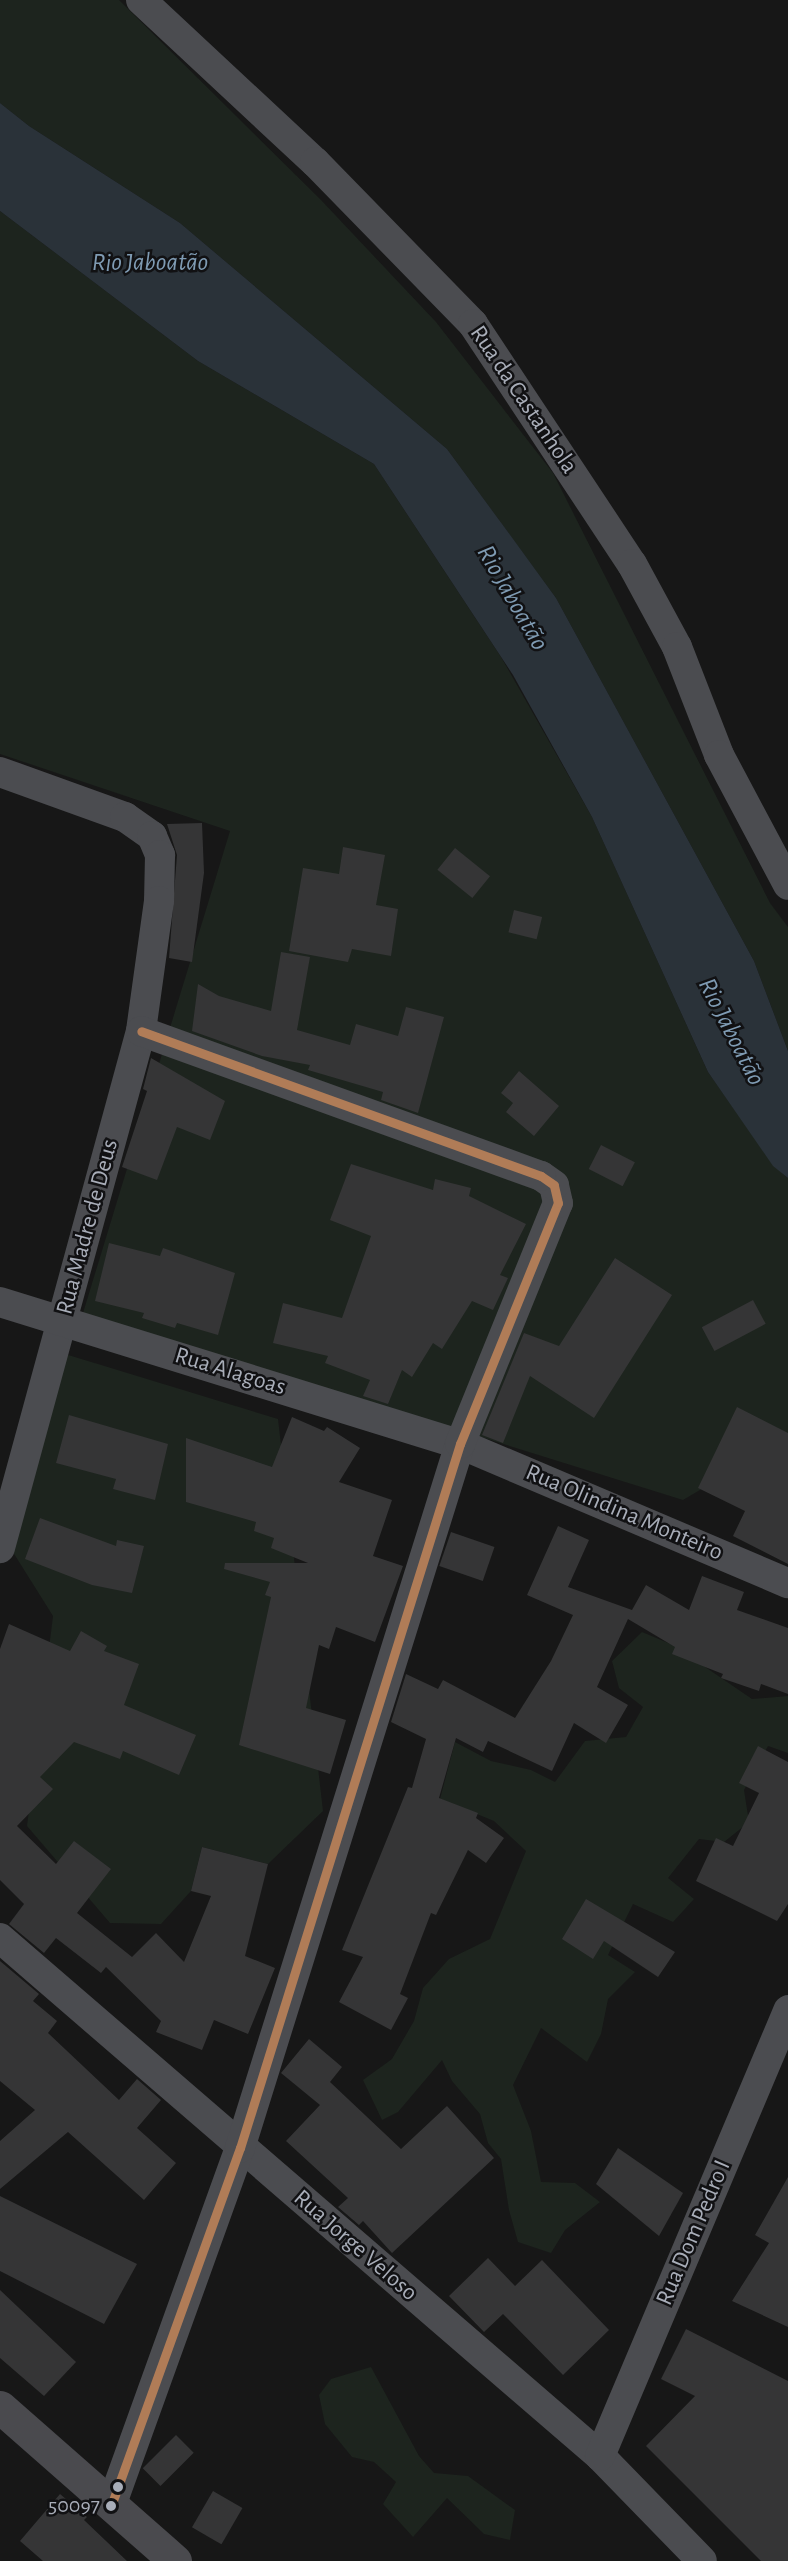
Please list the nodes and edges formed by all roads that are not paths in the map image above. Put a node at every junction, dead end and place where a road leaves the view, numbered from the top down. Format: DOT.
graph roads {
  1 [pos="141,0"];
  2 [pos="0,772"];
  3 [pos="788,885"];
  4 [pos="141,1031"];
  5 [pos="0,1302"];
  6 [pos="63,1320"];
  7 [pos="460,1444"];
  8 [pos="0,1548"];
  9 [pos="788,1583"];
  10 [pos="0,1938"];
  11 [pos="788,2010"];
  12 [pos="240,2148"];
  13 [pos="0,2407"];
  14 [pos="600,2456"];
  15 [pos="111,2506"];
  16 [pos="175,2561"];
  17 [pos="702,2561"];
  1 -- 3 [label="street, Rua da Castanhola"];
  2 -- 4 [label="street, Rua Madre de Deus"];
  4 -- 6 [label="street, Rua Madre de Deus"];
  4 -- 7 [label="street"];
  5 -- 6 [label="street, Rua Alagoas"];
  6 -- 7 [label="street, Rua Alagoas"];
  6 -- 8 [label="street, Rua Madre de Deus"];
  7 -- 9 [label="street, Rua Olindina Monteiro"];
  7 -- 12 [label="street"];
  10 -- 12 [label="street, Rua Jorge Veloso"];
  11 -- 14 [label="street, Rua Dom Pedro I"];
  12 -- 14 [label="street, Rua Jorge Veloso"];
  12 -- 15 [label="street"];
  13 -- 15 [label="street"];
  14 -- 17 [label="street, Rua Jorge Veloso"];
  15 -- 16 [label="street"];
}
